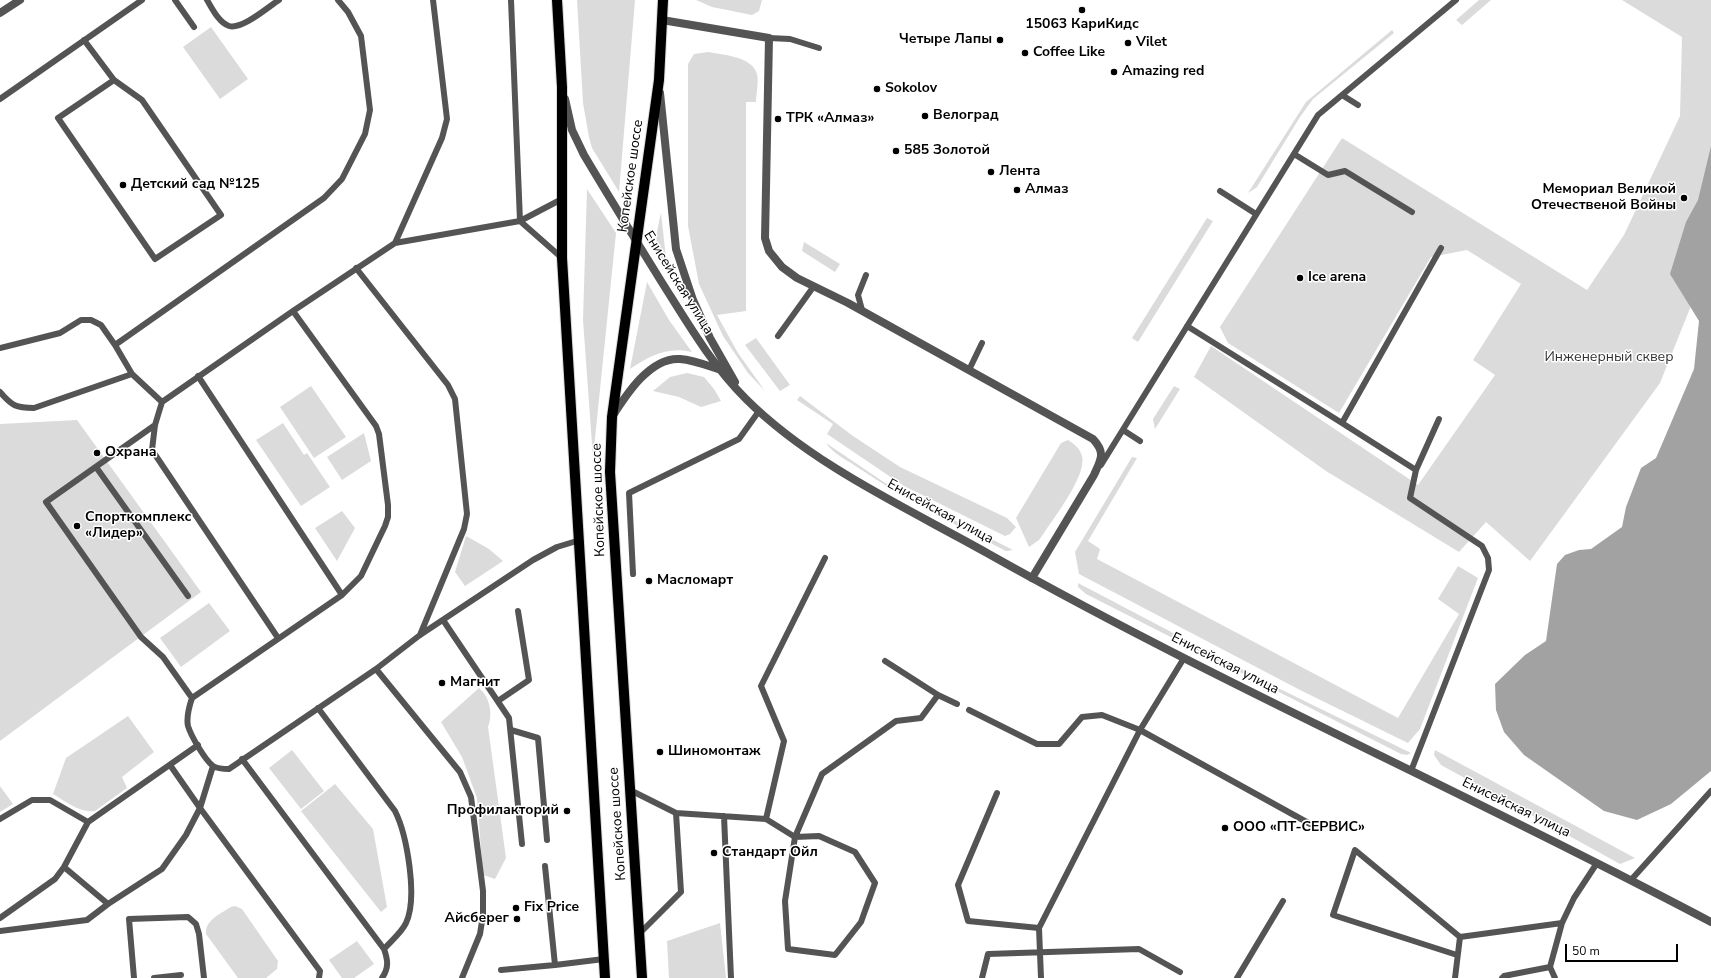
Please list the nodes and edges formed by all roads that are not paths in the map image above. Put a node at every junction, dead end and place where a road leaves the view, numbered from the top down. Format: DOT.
graph roads {
  1 [pos="20,0"];
  2 [pos="142,0"];
  3 [pos="175,0"];
  4 [pos="207,0"];
  5 [pos="278,0"];
  6 [pos="338,0"];
  7 [pos="433,0"];
  8 [pos="511,0"];
  9 [pos="557,0"];
  10 [pos="663,0"];
  11 [pos="1456,0"];
  12 [pos="0,14"];
  13 [pos="662,20"];
  14 [pos="194,27"];
  15 [pos="769,38"];
  16 [pos="84,40"];
  17 [pos="819,48"];
  18 [pos="114,80"];
  19 [pos="659,80"];
  20 [pos="562,86"];
  21 [pos="1342,95"];
  22 [pos="0,99"];
  23 [pos="1358,105"];
  24 [pos="1294,154"];
  25 [pos="1220,190"];
  26 [pos="562,199"];
  27 [pos="1412,212"];
  28 [pos="1256,214"];
  29 [pos="520,221"];
  30 [pos="635,240"];
  31 [pos="395,243"];
  32 [pos="1441,248"];
  33 [pos="562,258"];
  34 [pos="356,268"];
  35 [pos="866,275"];
  36 [pos="814,286"];
  37 [pos="862,310"];
  38 [pos="293,311"];
  39 [pos="1187,326"];
  40 [pos="778,336"];
  41 [pos="982,343"];
  42 [pos="115,344"];
  43 [pos="0,348"];
  44 [pos="718,369"];
  45 [pos="969,370"];
  46 [pos="132,374"];
  47 [pos="198,376"];
  48 [pos="0,392"];
  49 [pos="746,399"];
  50 [pos="162,402"];
  51 [pos="759,411"];
  52 [pos="612,418"];
  53 [pos="1439,419"];
  54 [pos="1342,423"];
  55 [pos="155,426"];
  56 [pos="1123,430"];
  57 [pos="1140,441"];
  58 [pos="96,467"];
  59 [pos="1416,470"];
  60 [pos="1094,475"];
  61 [pos="580,540"];
  62 [pos="825,558"];
  63 [pos="633,574"];
  64 [pos="1032,578"];
  65 [pos="342,595"];
  66 [pos="188,596"];
  67 [pos="518,611"];
  68 [pos="443,620"];
  69 [pos="420,635"];
  70 [pos="278,638"];
  71 [pos="1184,658"];
  72 [pos="886,661"];
  73 [pos="376,669"];
  74 [pos="938,694"];
  75 [pos="192,698"];
  76 [pos="498,701"];
  77 [pos="957,704"];
  78 [pos="318,708"];
  79 [pos="970,710"];
  80 [pos="511,730"];
  81 [pos="1140,730"];
  82 [pos="198,745"];
  83 [pos="242,760"];
  84 [pos="170,765"];
  85 [pos="213,766"];
  86 [pos="1411,770"];
  87 [pos="630,790"];
  88 [pos="1711,791"];
  89 [pos="997,792"];
  90 [pos="200,808"];
  91 [pos="676,813"];
  92 [pos="724,816"];
  93 [pos="0,819"];
  94 [pos="766,819"];
  95 [pos="88,822"];
  96 [pos="1312,826"];
  97 [pos="795,837"];
  98 [pos="546,840"];
  99 [pos="522,844"];
  100 [pos="1597,863"];
  101 [pos="546,866"];
  102 [pos="64,867"];
  103 [pos="1631,880"];
  104 [pos="1283,901"];
  105 [pos="108,904"];
  106 [pos="0,918"];
  107 [pos="1711,922"];
  108 [pos="1562,923"];
  109 [pos="1039,928"];
  110 [pos="0,931"];
  111 [pos="639,934"];
  112 [pos="1460,937"];
  113 [pos="384,949"];
  114 [pos="1041,953"];
  115 [pos="1457,954"];
  116 [pos="604,959"];
  117 [pos="555,964"];
  118 [pos="1550,967"];
  119 [pos="501,970"];
  120 [pos="1180,972"];
  121 [pos="181,975"];
  122 [pos="134,978"];
  123 [pos="154,978"];
  124 [pos="204,978"];
  125 [pos="319,978"];
  126 [pos="382,978"];
  127 [pos="462,978"];
  128 [pos="605,978"];
  129 [pos="642,978"];
  130 [pos="731,978"];
  131 [pos="982,978"];
  132 [pos="1041,978"];
  133 [pos="1237,978"];
  134 [pos="1455,978"];
  135 [pos="1502,978"];
  136 [pos="1555,978"];
  1 -- 12 [label="street"];
  2 -- 16 [label="lane"];
  3 -- 14 [label="lane"];
  4 -- 5 [label="lane"];
  6 -- 42 [label="lane"];
  7 -- 31 [label="lane"];
  8 -- 29 [label="lane"];
  9 -- 20 [label="main road, Копейское шоссе"];
  10 -- 13 [label="main road, Копейское шоссе"];
  11 -- 21 [label="lane"];
  13 -- 15 [label="street"];
  13 -- 19 [label="main road, Копейское шоссе"];
  15 -- 17 [label="lane"];
  15 -- 36 [label="street"];
  16 -- 18 [label="lane"];
  16 -- 22 [label="lane"];
  18 -- 18 [label="lane"];
  19 -- 30 [label="main road, Копейское шоссе"];
  19 -- 49 [label="street, Енисейская улица"];
  20 -- 26 [label="main road, Копейское шоссе"];
  20 -- 30 [label="street, Енисейская улица"];
  21 -- 23 [label="lane"];
  21 -- 24 [label="lane"];
  24 -- 27 [label="lane"];
  24 -- 28 [label="lane"];
  25 -- 28 [label="lane"];
  26 -- 29 [label="lane"];
  26 -- 33 [label="main road, Копейское шоссе"];
  28 -- 39 [label="lane"];
  29 -- 31 [label="lane"];
  29 -- 33 [label="lane"];
  30 -- 44 [label="street, Енисейская улица"];
  30 -- 52 [label="main road, Копейское шоссе"];
  31 -- 34 [label="lane"];
  32 -- 54 [label="lane"];
  33 -- 61 [label="main road, Копейское шоссе"];
  34 -- 38 [label="lane"];
  34 -- 69 [label="lane"];
  35 -- 37 [label="lane"];
  36 -- 37 [label="street"];
  36 -- 40 [label="lane"];
  37 -- 45 [label="street"];
  38 -- 47 [label="lane"];
  38 -- 65 [label="lane"];
  39 -- 54 [label="lane"];
  39 -- 56 [label="lane"];
  41 -- 45 [label="lane"];
  42 -- 43 [label="lane"];
  42 -- 46 [label="lane"];
  44 -- 49 [label="street, Енисейская улица"];
  44 -- 52 [label="street"];
  45 -- 60 [label="street"];
  46 -- 48 [label="lane"];
  46 -- 50 [label="lane"];
  47 -- 50 [label="lane"];
  47 -- 65 [label="lane"];
  49 -- 51 [label="street, Енисейская улица"];
  50 -- 55 [label="lane"];
  51 -- 63 [label="lane"];
  51 -- 64 [label="street, Енисейская улица"];
  52 -- 87 [label="main road, Копейское шоссе"];
  53 -- 59 [label="lane"];
  54 -- 59 [label="lane"];
  55 -- 58 [label="lane"];
  55 -- 70 [label="lane"];
  56 -- 57 [label="lane"];
  56 -- 60 [label="lane"];
  58 -- 66 [label="lane"];
  58 -- 75 [label="lane"];
  59 -- 86 [label="lane"];
  60 -- 64 [label="street"];
  61 -- 68 [label="lane"];
  61 -- 116 [label="main road, Копейское шоссе"];
  62 -- 94 [label="lane"];
  64 -- 71 [label="street, Енисейская улица"];
  65 -- 70 [label="lane"];
  67 -- 76 [label="lane"];
  68 -- 69 [label="lane"];
  68 -- 76 [label="lane"];
  69 -- 73 [label="lane"];
  70 -- 75 [label="lane"];
  71 -- 81 [label="lane"];
  71 -- 86 [label="street, Енисейская улица"];
  72 -- 74 [label="lane"];
  73 -- 78 [label="lane"];
  73 -- 127 [label="lane"];
  74 -- 77 [label="lane"];
  74 -- 97 [label="lane"];
  75 -- 82 [label="lane"];
  76 -- 80 [label="lane"];
  78 -- 83 [label="lane"];
  78 -- 113 [label="lane"];
  79 -- 81 [label="lane"];
  80 -- 98 [label="lane"];
  80 -- 99 [label="lane"];
  81 -- 96 [label="lane"];
  81 -- 109 [label="lane"];
  82 -- 84 [label="lane"];
  82 -- 85 [label="lane"];
  83 -- 85 [label="lane"];
  83 -- 113 [label="lane"];
  84 -- 90 [label="lane"];
  84 -- 95 [label="lane"];
  85 -- 90 [label="lane"];
  86 -- 100 [label="street, Енисейская улица"];
  87 -- 91 [label="lane"];
  87 -- 111 [label="main road, Копейское шоссе"];
  88 -- 103 [label="lane"];
  89 -- 109 [label="lane"];
  90 -- 105 [label="lane"];
  90 -- 125 [label="lane"];
  91 -- 92 [label="lane"];
  91 -- 111 [label="lane"];
  92 -- 94 [label="lane"];
  92 -- 130 [label="lane"];
  93 -- 95 [label="lane"];
  94 -- 97 [label="lane"];
  95 -- 102 [label="lane"];
  97 -- 97 [label="lane"];
  100 -- 103 [label="street, Енисейская улица"];
  100 -- 108 [label="lane"];
  101 -- 117 [label="lane"];
  102 -- 105 [label="lane"];
  102 -- 106 [label="lane"];
  103 -- 107 [label="street, Енисейская улица"];
  104 -- 133 [label="lane"];
  105 -- 110 [label="lane"];
  108 -- 112 [label="lane"];
  108 -- 118 [label="lane"];
  109 -- 114 [label="lane"];
  111 -- 129 [label="main road, Копейское шоссе"];
  112 -- 115 [label="lane"];
  112 -- 115 [label="lane"];
  113 -- 126 [label="lane"];
  114 -- 120 [label="lane"];
  114 -- 131 [label="lane"];
  114 -- 132 [label="lane"];
  115 -- 134 [label="lane"];
  116 -- 117 [label="lane"];
  116 -- 128 [label="main road, Копейское шоссе"];
  117 -- 119 [label="lane"];
  118 -- 135 [label="lane"];
  118 -- 136 [label="lane"];
  121 -- 123 [label="lane"];
  122 -- 124 [label="lane"];
}
